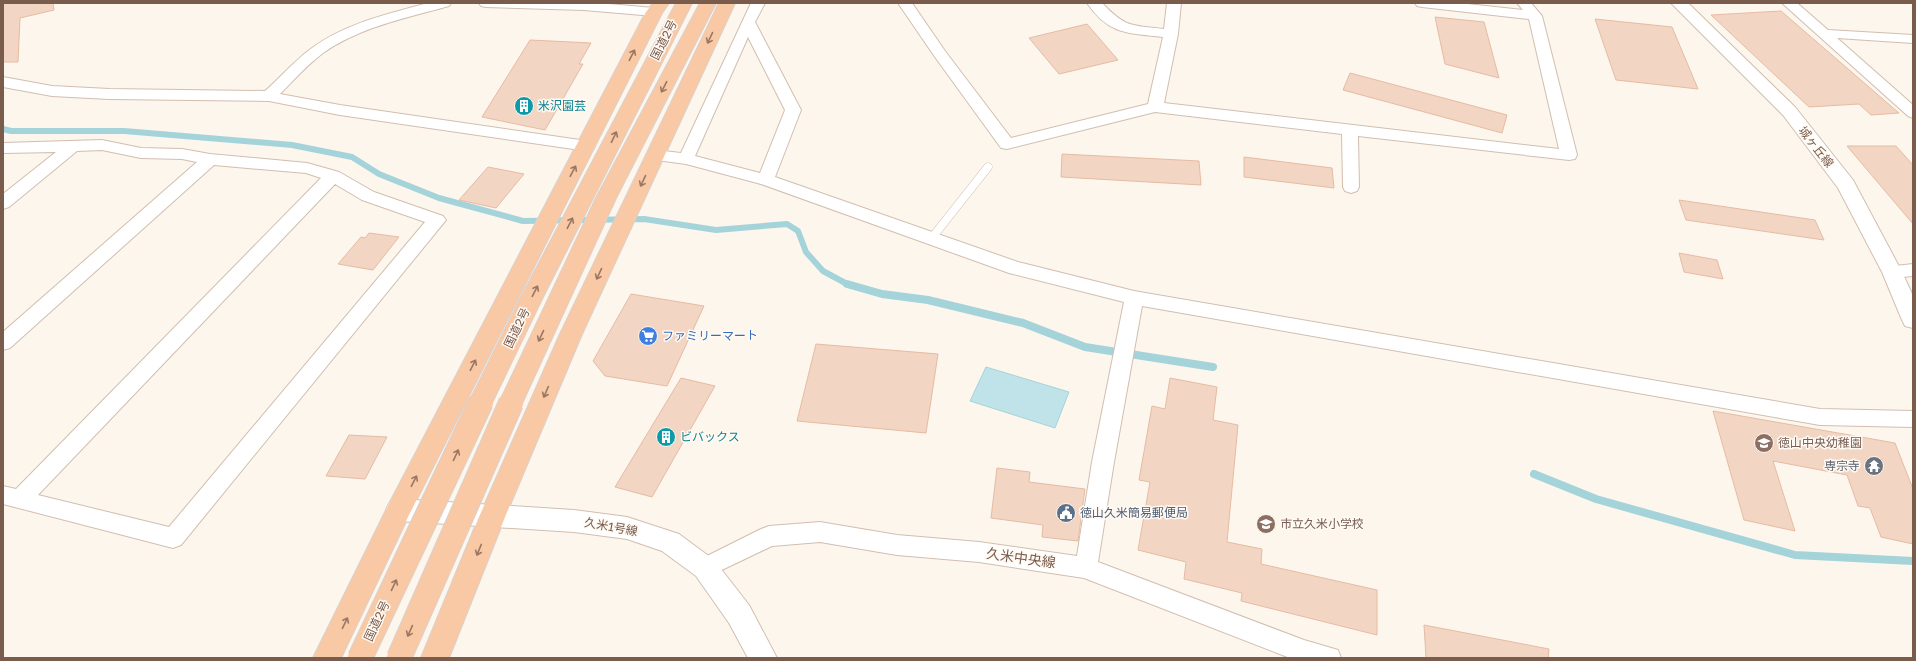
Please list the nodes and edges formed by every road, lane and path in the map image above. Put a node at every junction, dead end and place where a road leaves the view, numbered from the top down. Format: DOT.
graph roads {
  1 [pos="444,3"];
  2 [pos="486,3"];
  3 [pos="684,3"];
  4 [pos="708,3"];
  5 [pos="726,3"];
  6 [pos="758,3"];
  7 [pos="906,3"];
  8 [pos="1094,3"];
  9 [pos="1174,3"];
  10 [pos="1422,3"];
  11 [pos="1524,3"];
  12 [pos="1679,3"];
  13 [pos="1789,3"];
  14 [pos="657,7"];
  15 [pos="1535,16"];
  16 [pos="748,22"];
  17 [pos="1171,34"];
  18 [pos="1825,35"];
  19 [pos="1913,39"];
  20 [pos="3,82"];
  21 [pos="270,96"];
  22 [pos="1155,107"];
  23 [pos="1913,113"];
  24 [pos="1350,130"];
  25 [pos="73,146"];
  26 [pos="587,146"];
  27 [pos="3,148"];
  28 [pos="655,155"];
  29 [pos="210,159"];
  30 [pos="686,159"];
  31 [pos="988,168"];
  32 [pos="333,176"];
  33 [pos="766,180"];
  34 [pos="1351,187"];
  35 [pos="3,203"];
  36 [pos="931,239"];
  37 [pos="549,240"];
  38 [pos="1913,270"];
  39 [pos="1892,272"];
  40 [pos="1134,298"];
  41 [pos="1913,320"];
  42 [pos="3,344"];
  43 [pos="1913,420"];
  44 [pos="11,498"];
  45 [pos="399,510"];
  46 [pos="492,518"];
  47 [pos="705,568"];
  48 [pos="1086,568"];
  49 [pos="328,658"];
  50 [pos="360,658"];
  51 [pos="398,658"];
  52 [pos="435,658"];
  53 [pos="763,658"];
  54 [pos="1329,658"];
  1 -- 21 [label="street"];
  2 -- 14 [label="street"];
  37 -- 3 [label="highway, 国道2号, one-way"];
  4 -- 51 [label="highway, 国道2号, one-way, bridge"];
  5 -- 28 [label="highway, one-way"];
  6 -- 16 [label="street"];
  7 -- 22 [label="street"];
  8 -- 17 [label="street"];
  9 -- 17 [label="street"];
  10 -- 15 [label="street"];
  11 -- 15 [label="street"];
  12 -- 39 [label="street, 城ヶ丘線"];
  13 -- 18 [label="street"];
  26 -- 14 [label="highway, one-way"];
  15 -- 24 [label="street"];
  16 -- 30 [label="street"];
  16 -- 33 [label="street"];
  17 -- 22 [label="street"];
  18 -- 19 [label="street"];
  18 -- 23 [label="street"];
  20 -- 21 [label="street"];
  21 -- 26 [label="street"];
  22 -- 24 [label="street"];
  24 -- 34 [label="street"];
  25 -- 27 [label="street"];
  25 -- 29 [label="street"];
  25 -- 35 [label="street"];
  37 -- 26 [label="highway, one-way"];
  28 -- 30 [label="street"];
  28 -- 46 [label="highway, one-way"];
  29 -- 32 [label="street"];
  29 -- 42 [label="street"];
  30 -- 33 [label="street"];
  31 -- 36 [label="lane"];
  32 -- 44 [label="street"];
  32 -- 44 [label="street"];
  33 -- 36 [label="street"];
  36 -- 40 [label="street"];
  45 -- 37 [label="highway, one-way"];
  50 -- 37 [label="highway, 国道2号, one-way, bridge"];
  38 -- 39 [label="street"];
  39 -- 41 [label="street, 城ヶ丘線"];
  40 -- 43 [label="street"];
  40 -- 48 [label="street"];
  45 -- 46 [label="street, 久米1号線"];
  49 -- 45 [label="highway, one-way"];
  46 -- 47 [label="street, 久米1号線"];
  46 -- 52 [label="highway, one-way"];
  47 -- 48 [label="street, 久米中央線"];
  47 -- 53 [label="street, 久米1号線"];
  48 -- 54 [label="street, 久米中央線"];
}
